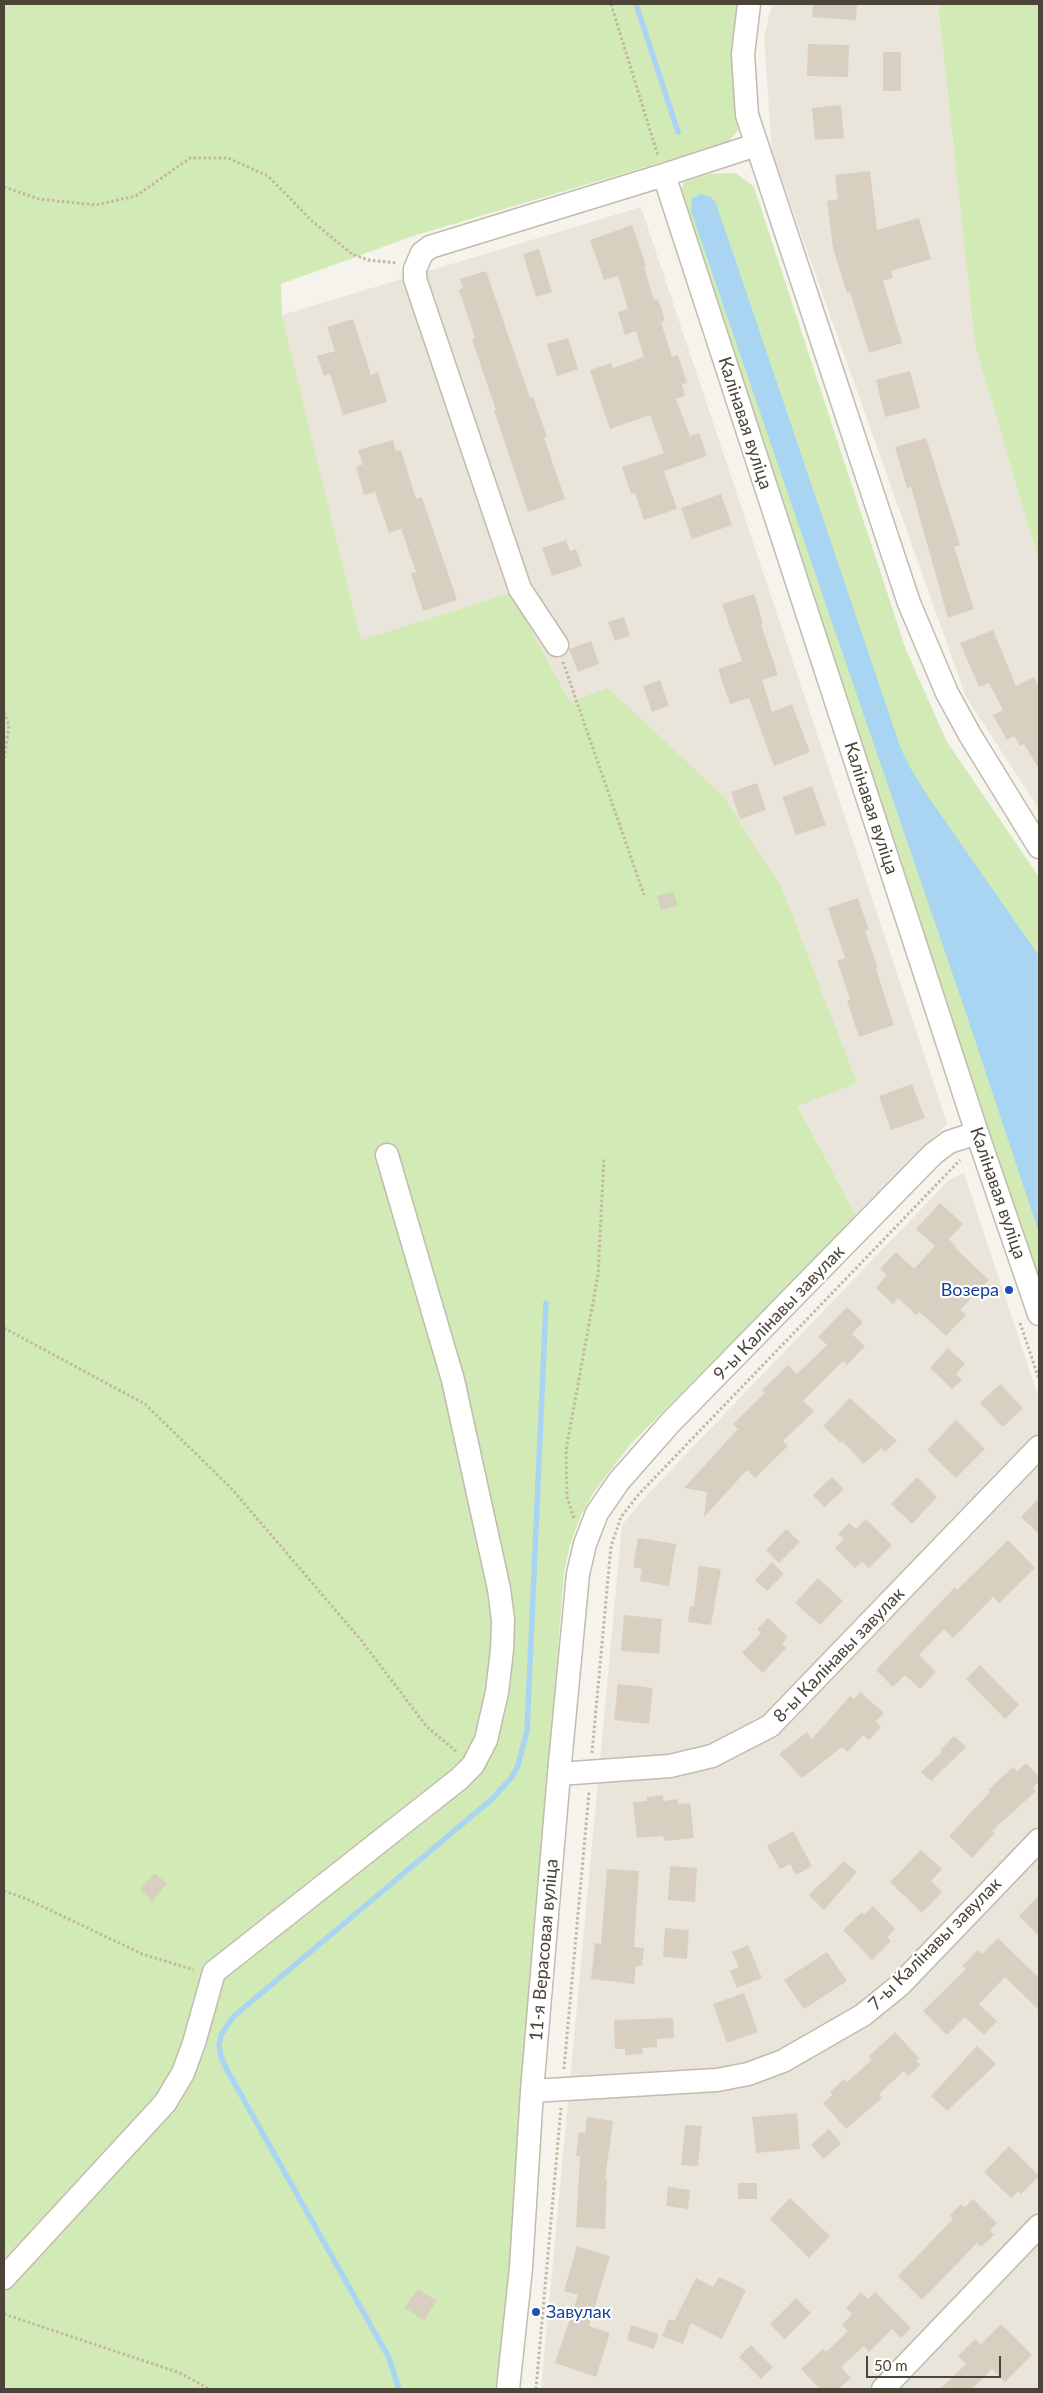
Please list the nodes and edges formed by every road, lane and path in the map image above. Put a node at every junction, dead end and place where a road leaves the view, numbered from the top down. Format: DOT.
graph roads {
  1 [pos="611,4"];
  2 [pos="749,4"];
  3 [pos="756,145"];
  4 [pos="664,175"];
  5 [pos="4,186"];
  6 [pos="417,261"];
  7 [pos="558,645"];
  8 [pos="4,712"];
  9 [pos="4,759"];
  10 [pos="1039,847"];
  11 [pos="644,895"];
  12 [pos="977,1133"];
  13 [pos="387,1155"];
  14 [pos="964,1156"];
  15 [pos="604,1158"];
  16 [pos="1039,1314"];
  17 [pos="4,1328"];
  18 [pos="1039,1447"];
  19 [pos="597,1513"];
  20 [pos="585,1544"];
  21 [pos="473,1765"];
  22 [pos="590,1772"];
  23 [pos="559,1774"];
  24 [pos="1039,1840"];
  25 [pos="4,1891"];
  26 [pos="214,1972"];
  27 [pos="562,2089"];
  28 [pos="532,2091"];
  29 [pos="1039,2226"];
  30 [pos="4,2278"];
  31 [pos="4,2314"];
  32 [pos="209,2389"];
  33 [pos="508,2389"];
  34 [pos="536,2389"];
  35 [pos="883,2389"];
  1 -- 4 [label="path"];
  2 -- 3 [label="street"];
  3 -- 4 [label="street"];
  3 -- 10 [label="street"];
  4 -- 6 [label="street"];
  4 -- 12 [label="street, Калінавая вуліца"];
  5 -- 6 [label="path"];
  6 -- 7 [label="street"];
  7 -- 11 [label="path"];
  8 -- 9 [label="path"];
  12 -- 16 [label="street, Калінавая вуліца"];
  12 -- 19 [label="street, 9-ы Калінавы завулак"];
  13 -- 21 [label="street"];
  14 -- 22 [label="path"];
  15 -- 20 [label="path"];
  17 -- 21 [label="path"];
  18 -- 22 [label="street, 8-ы Калінавы завулак"];
  19 -- 20 [label="street, 11-я Верасовая вуліца"];
  20 -- 23 [label="street, 11-я Верасовая вуліца"];
  21 -- 26 [label="street"];
  22 -- 23 [label="street, 8-ы Калінавы завулак"];
  22 -- 27 [label="path"];
  23 -- 28 [label="street, 11-я Верасовая вуліца"];
  24 -- 27 [label="street, 7-ы Калінавы завулак"];
  25 -- 26 [label="path"];
  26 -- 30 [label="street"];
  27 -- 28 [label="street, 7-ы Калінавы завулак"];
  27 -- 34 [label="path"];
  28 -- 33 [label="street, 11-я Верасовая вуліца"];
  29 -- 35 [label="street"];
  31 -- 32 [label="path"];
}
